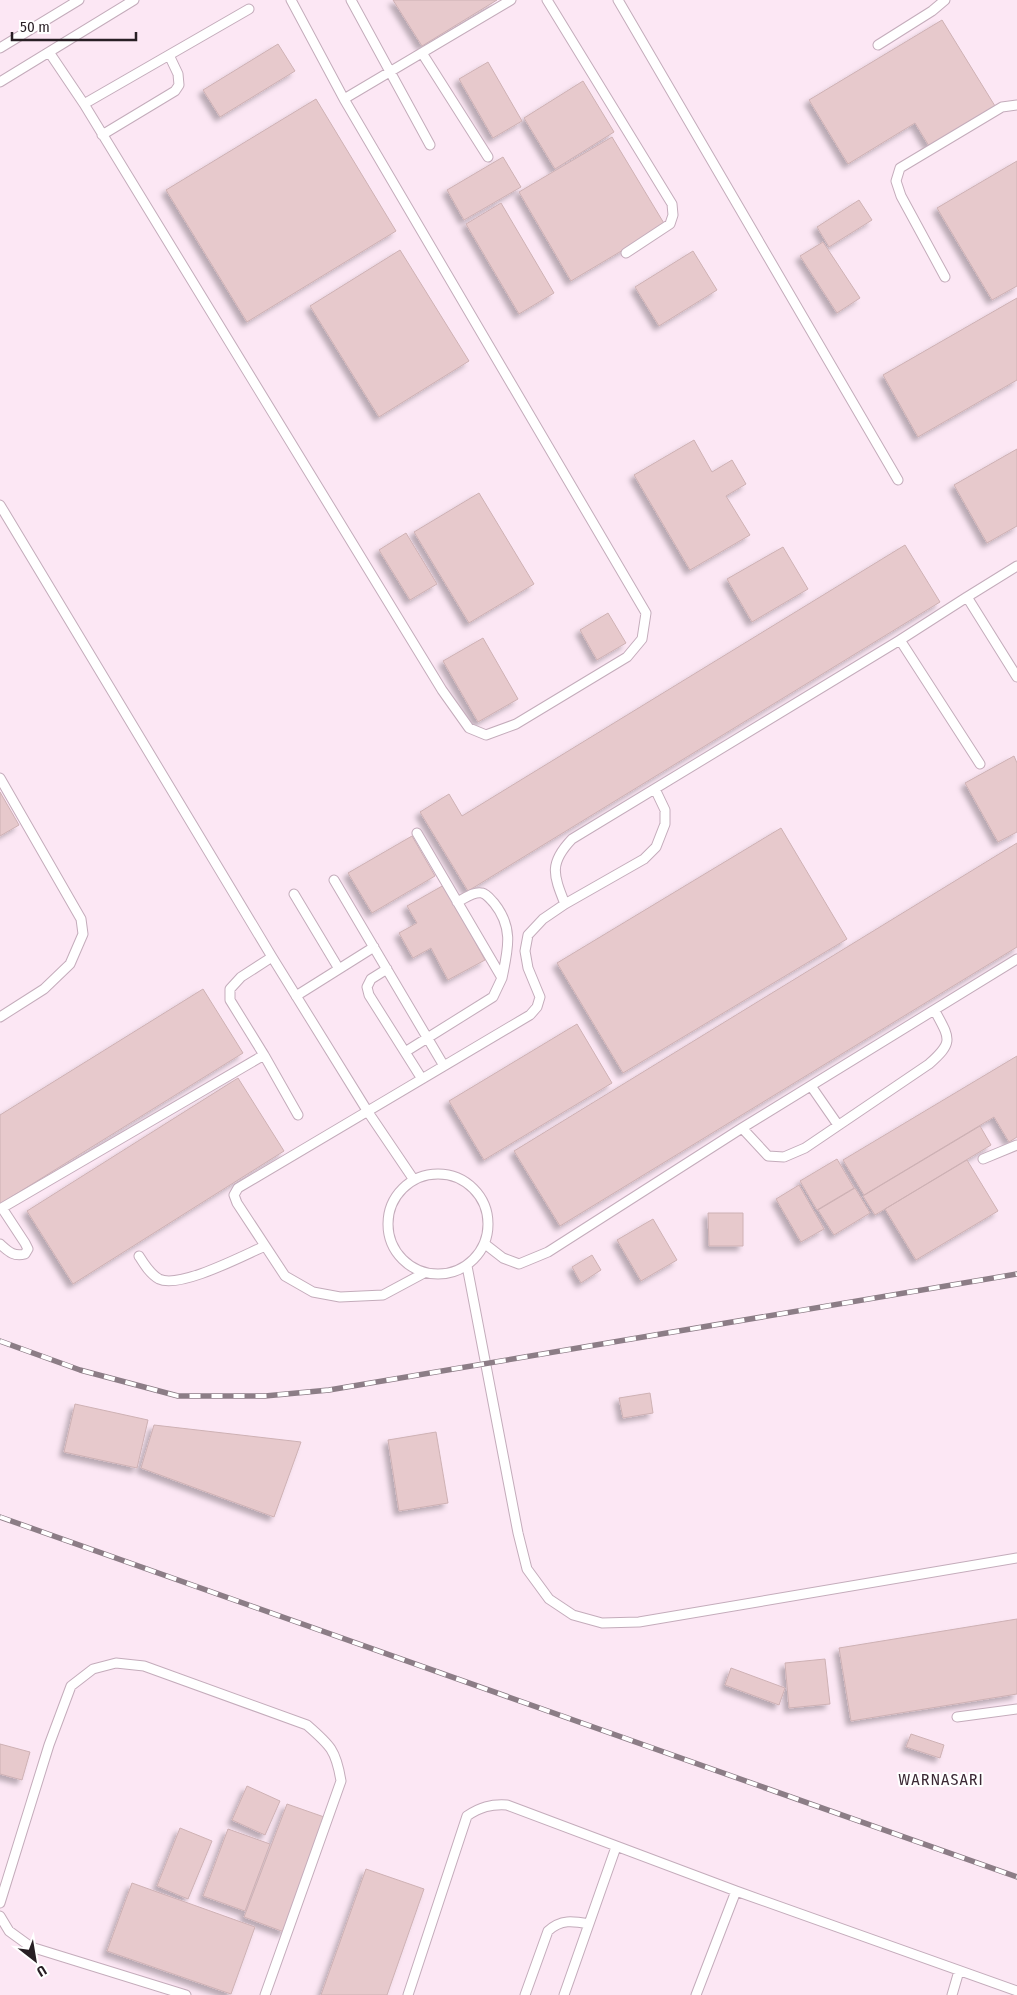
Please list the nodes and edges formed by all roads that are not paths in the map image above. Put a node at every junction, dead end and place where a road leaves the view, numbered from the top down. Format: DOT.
graph roads {
  1 [pos="79,0"];
  2 [pos="134,0"];
  3 [pos="290,0"];
  4 [pos="351,0"];
  5 [pos="511,0"];
  6 [pos="547,0"];
  7 [pos="618,0"];
  8 [pos="945,0"];
  9 [pos="249,9"];
  10 [pos="878,45"];
  11 [pos="0,48"];
  12 [pos="49,52"];
  13 [pos="422,53"];
  14 [pos="169,55"];
  15 [pos="390,72"];
  16 [pos="0,82"];
  17 [pos="344,98"];
  18 [pos="84,104"];
  19 [pos="1017,105"];
  20 [pos="102,135"];
  21 [pos="430,145"];
  22 [pos="488,157"];
  23 [pos="626,253"];
  24 [pos="945,277"];
  25 [pos="898,480"];
  26 [pos="0,505"];
  27 [pos="1017,566"];
  28 [pos="967,597"];
  29 [pos="900,640"];
  30 [pos="1017,677"];
  31 [pos="980,764"];
  32 [pos="0,778"];
  33 [pos="656,789"];
  34 [pos="416,833"];
  35 [pos="334,880"];
  36 [pos="294,894"];
  37 [pos="457,902"];
  38 [pos="565,904"];
  39 [pos="374,948"];
  40 [pos="272,957"];
  41 [pos="1017,959"];
  42 [pos="339,969"];
  43 [pos="387,969"];
  44 [pos="502,978"];
  45 [pos="296,996"];
  46 [pos="935,1011"];
  47 [pos="0,1017"];
  48 [pos="427,1038"];
  49 [pos="404,1052"];
  50 [pos="264,1055"];
  51 [pos="444,1066"];
  52 [pos="422,1079"];
  53 [pos="811,1086"];
  54 [pos="368,1112"];
  55 [pos="298,1115"];
  56 [pos="838,1125"];
  57 [pos="742,1128"];
  58 [pos="1017,1145"];
  59 [pos="983,1159"];
  60 [pos="414,1180"];
  61 [pos="1,1208"];
  62 [pos="0,1244"];
  63 [pos="485,1244"];
  64 [pos="265,1246"];
  65 [pos="139,1256"];
  66 [pos="467,1266"];
  67 [pos="424,1273"];
  68 [pos="1017,1558"];
  69 [pos="1017,1709"];
  70 [pos="957,1717"];
  71 [pos="616,1847"];
  72 [pos="736,1891"];
  73 [pos="0,1903"];
  74 [pos="0,1916"];
  75 [pos="589,1924"];
  76 [pos="959,1971"];
  77 [pos="1017,1991"];
  78 [pos="186,1995"];
  79 [pos="265,1995"];
  80 [pos="408,1995"];
  81 [pos="525,1995"];
  82 [pos="564,1995"];
  83 [pos="696,1995"];
  84 [pos="952,1995"];
  1 -- 11 [label="lane"];
  2 -- 12 [label="lane"];
  3 -- 17 [label="lane"];
  4 -- 15 [label="lane"];
  5 -- 13 [label="lane"];
  6 -- 23 [label="lane"];
  7 -- 25 [label="lane"];
  8 -- 10 [label="lane"];
  9 -- 14 [label="lane"];
  12 -- 16 [label="lane"];
  12 -- 18 [label="lane"];
  13 -- 15 [label="lane"];
  13 -- 22 [label="lane"];
  14 -- 18 [label="lane"];
  14 -- 20 [label="lane"];
  15 -- 17 [label="lane"];
  15 -- 21 [label="lane"];
  17 -- 20 [label="lane"];
  18 -- 20 [label="lane"];
  19 -- 24 [label="lane"];
  26 -- 40 [label="lane"];
  27 -- 28 [label="lane"];
  28 -- 29 [label="lane"];
  28 -- 30 [label="lane"];
  29 -- 31 [label="lane"];
  29 -- 33 [label="lane"];
  32 -- 47 [label="lane"];
  33 -- 38 [label="lane"];
  33 -- 38 [label="lane"];
  34 -- 37 [label="lane"];
  35 -- 39 [label="lane"];
  36 -- 42 [label="lane"];
  37 -- 44 [label="lane"];
  37 -- 44 [label="lane"];
  38 -- 51 [label="lane"];
  39 -- 42 [label="lane"];
  39 -- 43 [label="lane"];
  40 -- 45 [label="lane"];
  40 -- 50 [label="lane"];
  41 -- 46 [label="lane"];
  42 -- 45 [label="lane"];
  43 -- 48 [label="lane"];
  43 -- 49 [label="lane"];
  44 -- 48 [label="lane"];
  45 -- 54 [label="lane"];
  46 -- 53 [label="lane"];
  46 -- 56 [label="lane"];
  48 -- 49 [label="lane"];
  48 -- 51 [label="lane"];
  49 -- 52 [label="lane"];
  50 -- 55 [label="lane"];
  50 -- 61 [label="lane"];
  51 -- 52 [label="lane"];
  52 -- 54 [label="lane"];
  53 -- 56 [label="lane"];
  53 -- 57 [label="lane"];
  54 -- 60 [label="lane"];
  54 -- 64 [label="lane"];
  56 -- 57 [label="lane"];
  57 -- 63 [label="lane"];
  58 -- 59 [label="lane"];
  60 -- 63 [label="lane"];
  60 -- 67 [label="lane"];
  61 -- 62 [label="lane"];
  63 -- 66 [label="lane"];
  64 -- 65 [label="lane"];
  64 -- 67 [label="lane"];
  66 -- 67 [label="lane"];
  66 -- 68 [label="lane"];
  69 -- 70 [label="lane"];
  71 -- 72 [label="lane"];
  71 -- 75 [label="lane"];
  71 -- 80 [label="lane"];
  72 -- 76 [label="lane"];
  72 -- 83 [label="lane"];
  73 -- 79 [label="lane"];
  74 -- 78 [label="lane"];
  75 -- 81 [label="lane"];
  75 -- 82 [label="lane"];
  76 -- 77 [label="lane"];
  76 -- 84 [label="lane"];
}
